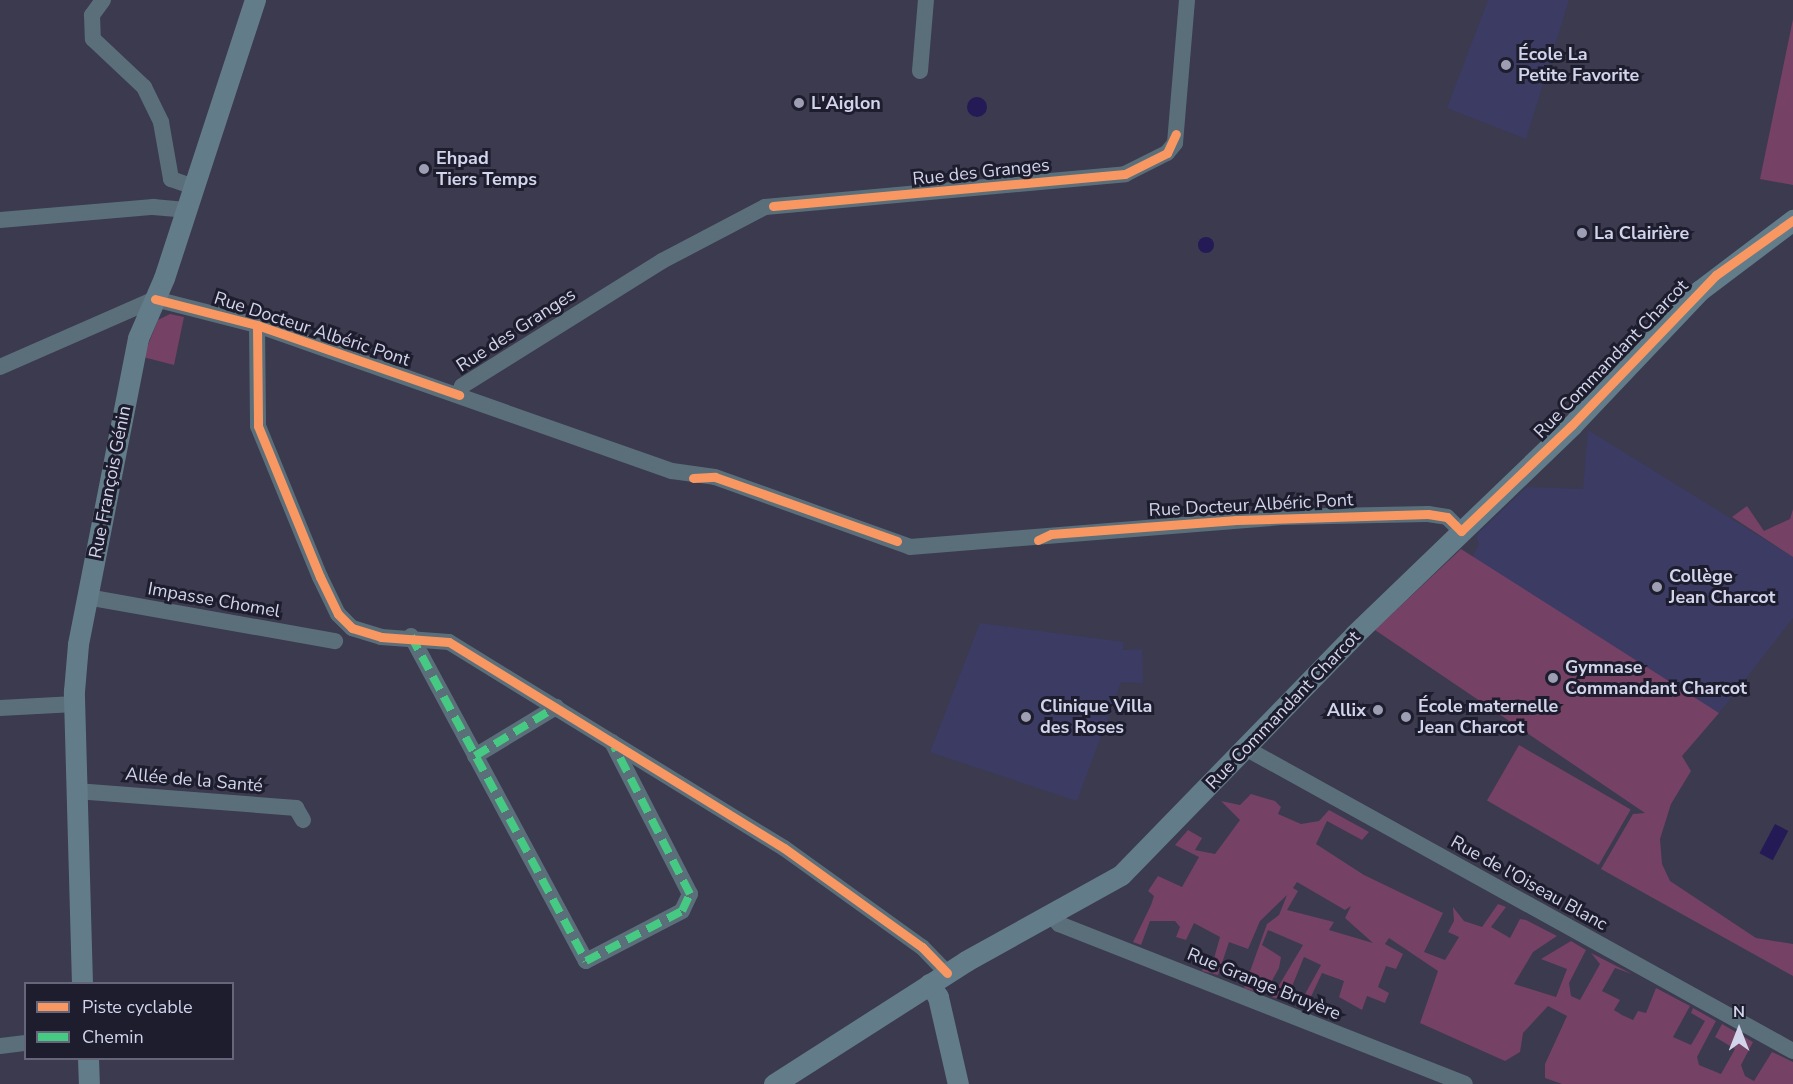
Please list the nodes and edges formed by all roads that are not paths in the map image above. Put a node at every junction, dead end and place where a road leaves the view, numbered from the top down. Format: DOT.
graph roads {
  1 [pos="103,0"];
  2 [pos="255,0"];
  3 [pos="926,0"];
  4 [pos="1187,0"];
  5 [pos="920,71"];
  6 [pos="171,179"];
  7 [pos="194,186"];
  8 [pos="177,208"];
  9 [pos="0,220"];
  10 [pos="1793,220"];
  11 [pos="155,299"];
  12 [pos="257,325"];
  13 [pos="0,367"];
  14 [pos="459,395"];
  15 [pos="1461,531"];
  16 [pos="87,597"];
  17 [pos="411,636"];
  18 [pos="335,641"];
  19 [pos="75,704"];
  20 [pos="556,707"];
  21 [pos="0,708"];
  22 [pos="611,741"];
  23 [pos="1247,749"];
  24 [pos="475,756"];
  25 [pos="76,791"];
  26 [pos="303,820"];
  27 [pos="1052,916"];
  28 [pos="974,957"];
  29 [pos="947,972"];
  30 [pos="82,982"];
  31 [pos="922,988"];
  32 [pos="945,1038"];
  33 [pos="24,1043"];
  34 [pos="0,1046"];
  35 [pos="1793,1051"];
  36 [pos="88,1060"];
  37 [pos="89,1084"];
  38 [pos="774,1084"];
  39 [pos="958,1084"];
  40 [pos="1465,1084"];
  1 -- 6 [label="street"];
  2 -- 7 [label="main road, Rue François Génin"];
  3 -- 5 [label="street"];
  4 -- 14 [label="street, Rue des Granges"];
  6 -- 7 [label="street"];
  6 -- 8 [label="street"];
  7 -- 8 [label="main road, Rue François Génin"];
  8 -- 9 [label="street"];
  8 -- 11 [label="main road, Rue François Génin"];
  10 -- 15 [label="main road, Rue Commandant Charcot"];
  11 -- 12 [label="street, Rue Docteur Albéric Pont"];
  11 -- 13 [label="street"];
  11 -- 16 [label="main road, Rue François Génin"];
  12 -- 14 [label="street, Rue Docteur Albéric Pont"];
  12 -- 17 [label="street"];
  14 -- 15 [label="street, Rue Docteur Albéric Pont"];
  15 -- 23 [label="main road, Rue Commandant Charcot"];
  16 -- 18 [label="street, Impasse Chomel"];
  16 -- 19 [label="main road, Rue François Génin"];
  17 -- 20 [label="street"];
  17 -- 24 [label="street"];
  19 -- 21 [label="street"];
  19 -- 25 [label="main road, Rue François Génin"];
  20 -- 22 [label="street"];
  20 -- 24 [label="street"];
  22 -- 24 [label="street"];
  22 -- 29 [label="street"];
  23 -- 27 [label="main road, Rue Commandant Charcot"];
  23 -- 35 [label="street, Rue de l'Oiseau Blanc"];
  25 -- 26 [label="street, Allée de la Santé"];
  25 -- 30 [label="main road, Rue François Génin"];
  27 -- 28 [label="main road, Rue Commandant Charcot"];
  27 -- 40 [label="street, Rue Grange Bruyère"];
  28 -- 29 [label="main road, Rue Commandant Charcot"];
  28 -- 32 [label="main road"];
  29 -- 31 [label="main road, Rue Commandant Charcot"];
  31 -- 32 [label="main road"];
  31 -- 38 [label="main road, Rue Commandant Charcot"];
  32 -- 39 [label="main road"];
  33 -- 34 [label="street"];
  36 -- 37 [label="main road"];
}
